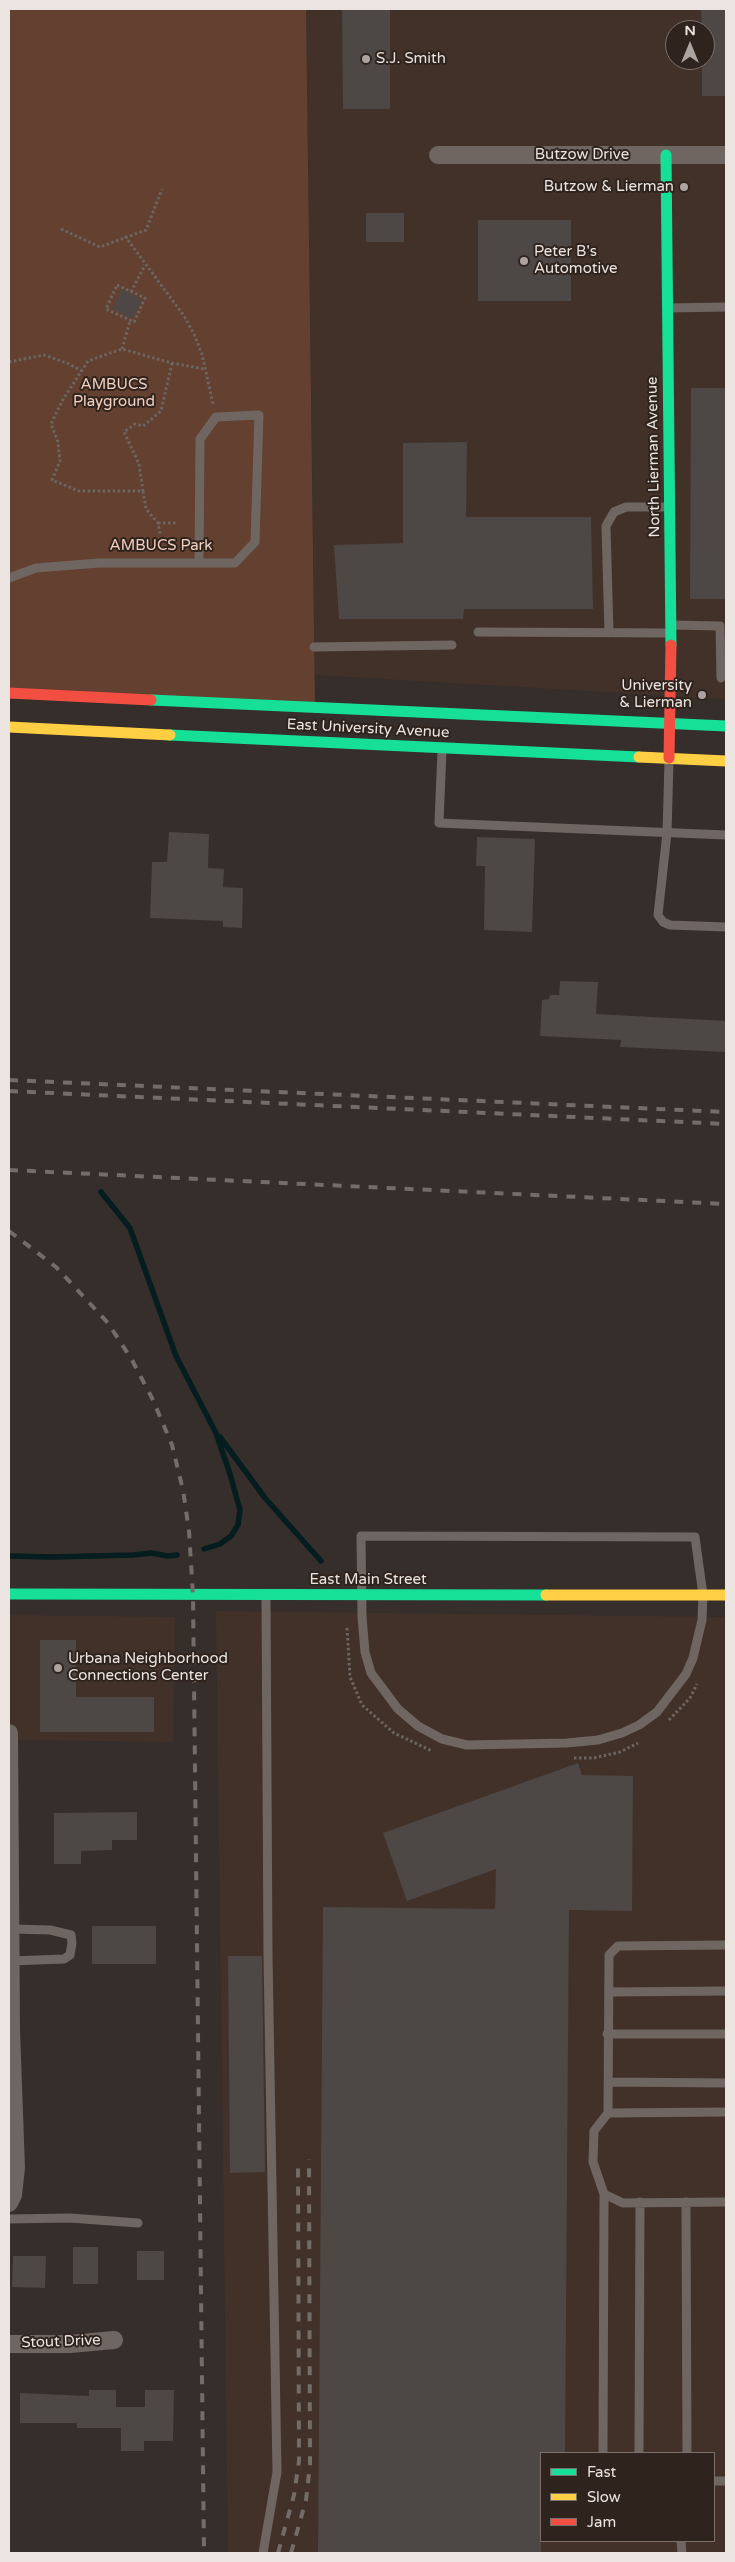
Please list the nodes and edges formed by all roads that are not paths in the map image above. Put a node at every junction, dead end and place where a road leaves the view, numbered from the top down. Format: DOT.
graph roads {
  1 [pos="438,155"];
  2 [pos="666,155"];
  3 [pos="726,155"];
  4 [pos="726,307"];
  5 [pos="667,308"];
  6 [pos="669,506"];
  7 [pos="199,562"];
  8 [pos="9,578"];
  9 [pos="671,629"];
  10 [pos="478,632"];
  11 [pos="609,633"];
  12 [pos="452,645"];
  13 [pos="314,647"];
  14 [pos="721,678"];
  15 [pos="9,693"];
  16 [pos="669,723"];
  17 [pos="726,726"];
  18 [pos="9,727"];
  19 [pos="442,748"];
  20 [pos="669,758"];
  21 [pos="726,761"];
  22 [pos="667,833"];
  23 [pos="726,835"];
  24 [pos="726,927"];
  25 [pos="9,1594"];
  26 [pos="266,1595"];
  27 [pos="361,1595"];
  28 [pos="703,1595"];
  29 [pos="726,1595"];
  30 [pos="9,1733"];
  31 [pos="11,1929"];
  32 [pos="726,1945"];
  33 [pos="11,1961"];
  34 [pos="726,1991"];
  35 [pos="608,1992"];
  36 [pos="607,2034"];
  37 [pos="726,2034"];
  38 [pos="608,2082"];
  39 [pos="726,2083"];
  40 [pos="608,2112"];
  41 [pos="726,2112"];
  42 [pos="604,2194"];
  43 [pos="640,2202"];
  44 [pos="686,2202"];
  45 [pos="726,2202"];
  46 [pos="9,2203"];
  47 [pos="9,2219"];
  48 [pos="138,2224"];
  49 [pos="114,2340"];
  50 [pos="9,2344"];
  51 [pos="603,2452"];
  52 [pos="639,2452"];
  53 [pos="687,2452"];
  54 [pos="263,2553"];
  1 -- 2 [label="street, Butzow Drive"];
  2 -- 3 [label="street, Butzow Drive"];
  2 -- 5 [label="main road, North Lierman Avenue"];
  4 -- 5 [label="lane"];
  5 -- 6 [label="main road, North Lierman Avenue"];
  6 -- 9 [label="main road, North Lierman Avenue"];
  6 -- 11 [label="lane"];
  7 -- 7 [label="lane"];
  7 -- 8 [label="lane"];
  9 -- 11 [label="lane"];
  9 -- 14 [label="lane"];
  9 -- 16 [label="main road, North Lierman Avenue"];
  10 -- 11 [label="lane"];
  12 -- 13 [label="lane"];
  15 -- 16 [label="main road, East University Avenue"];
  16 -- 17 [label="main road, East University Avenue"];
  16 -- 20 [label="main road, North Lierman Avenue"];
  18 -- 19 [label="main road, East University Avenue"];
  19 -- 20 [label="main road, East University Avenue"];
  19 -- 22 [label="lane"];
  20 -- 21 [label="main road, East University Avenue"];
  20 -- 22 [label="lane"];
  22 -- 23 [label="lane"];
  22 -- 24 [label="lane"];
  25 -- 26 [label="main road, East Main Street"];
  26 -- 27 [label="main road, East Main Street"];
  26 -- 54 [label="lane"];
  27 -- 28 [label="main road, East Main Street"];
  27 -- 28 [label="lane"];
  27 -- 28 [label="lane"];
  28 -- 29 [label="main road, East Main Street"];
  30 -- 31 [label="street"];
  31 -- 33 [label="street"];
  31 -- 33 [label="lane"];
  32 -- 35 [label="lane"];
  33 -- 46 [label="street"];
  34 -- 35 [label="lane"];
  35 -- 36 [label="lane"];
  36 -- 37 [label="lane"];
  36 -- 38 [label="lane"];
  38 -- 39 [label="lane"];
  38 -- 40 [label="lane"];
  40 -- 41 [label="lane"];
  40 -- 42 [label="lane"];
  42 -- 43 [label="lane"];
  42 -- 51 [label="lane"];
  43 -- 44 [label="lane"];
  43 -- 52 [label="lane"];
  44 -- 45 [label="lane"];
  44 -- 53 [label="lane"];
  47 -- 48 [label="lane"];
  49 -- 50 [label="street, Stout Drive"];
}
